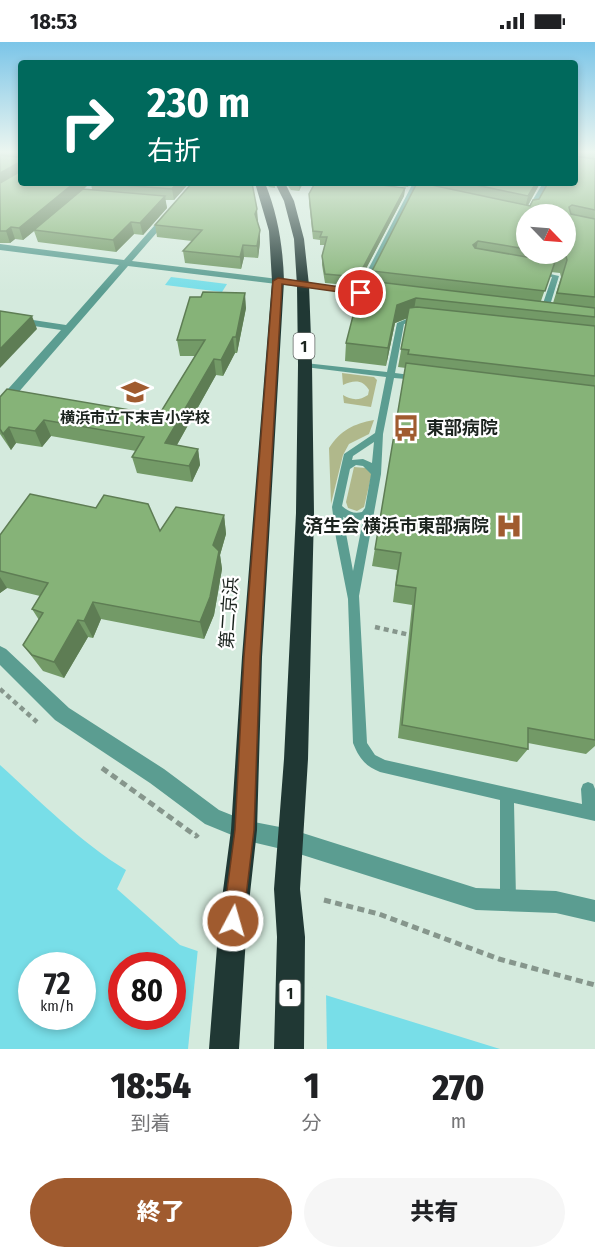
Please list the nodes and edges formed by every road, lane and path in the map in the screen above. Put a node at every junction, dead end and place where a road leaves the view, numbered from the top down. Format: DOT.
graph roads {
  1 [pos="184,198"];
  2 [pos="267,198"];
  3 [pos="287,198"];
  4 [pos="412,198"];
  5 [pos="166,203"];
  6 [pos="178,205"];
  7 [pos="29,242"];
  8 [pos="0,248"];
  9 [pos="20,250"];
  10 [pos="127,262"];
  11 [pos="525,271"];
  12 [pos="278,281"];
  13 [pos="303,285"];
  14 [pos="361,293"];
  15 [pos="395,297"];
  16 [pos="532,314"];
  17 [pos="548,316"];
  18 [pos="0,318"];
  19 [pos="425,321"];
  20 [pos="68,328"];
  21 [pos="305,365"];
  22 [pos="391,375"];
  23 [pos="425,379"];
  24 [pos="0,406"];
  25 [pos="379,434"];
  26 [pos="346,467"];
  27 [pos="376,474"];
  28 [pos="337,507"];
  29 [pos="369,510"];
  30 [pos="354,599"];
  31 [pos="375,627"];
  32 [pos="410,634"];
  33 [pos="0,654"];
  34 [pos="588,789"];
  35 [pos="507,796"];
  36 [pos="593,814"];
  37 [pos="244,830"];
  38 [pos="290,840"];
  39 [pos="507,899"];
  40 [pos="324,900"];
  41 [pos="595,911"];
  42 [pos="595,985"];
  43 [pos="224,1049"];
  44 [pos="289,1049"];
  1 -- 6 [label="street"];
  2 -- 12 [label="highway, 第二京浜 / 1"];
  3 -- 13 [label="highway, 1"];
  4 -- 14 [label="street"];
  5 -- 6 [label="lane"];
  6 -- 10 [label="street"];
  7 -- 9 [label="street"];
  8 -- 9 [label="street"];
  9 -- 10 [label="street"];
  10 -- 12 [label="street"];
  10 -- 20 [label="street"];
  11 -- 17 [label="lane"];
  12 -- 13 [label="street"];
  12 -- 37 [label="highway, 第二京浜 / 1"];
  13 -- 14 [label="street"];
  13 -- 21 [label="highway, 1"];
  14 -- 15 [label="street"];
  16 -- 17 [label="street"];
  18 -- 20 [label="street"];
  19 -- 22 [label="lane"];
  20 -- 24 [label="street"];
  21 -- 22 [label="lane"];
  21 -- 38 [label="highway, 1"];
  22 -- 23 [label="lane"];
  22 -- 25 [label="lane"];
  25 -- 26 [label="lane"];
  25 -- 27 [label="lane"];
  26 -- 27 [label="lane"];
  26 -- 28 [label="lane"];
  27 -- 29 [label="lane"];
  28 -- 29 [label="lane"];
  28 -- 30 [label="lane"];
  29 -- 30 [label="lane"];
  30 -- 35 [label="lane"];
  31 -- 32 [label="path"];
  33 -- 37 [label="street"];
  34 -- 36 [label="lane"];
  35 -- 36 [label="lane"];
  35 -- 39 [label="lane"];
  37 -- 38 [label="street"];
  37 -- 43 [label="highway, 第二京浜 / 1"];
  38 -- 39 [label="street"];
  38 -- 44 [label="highway, 1"];
  39 -- 41 [label="street"];
  40 -- 42 [label="path"];
}
